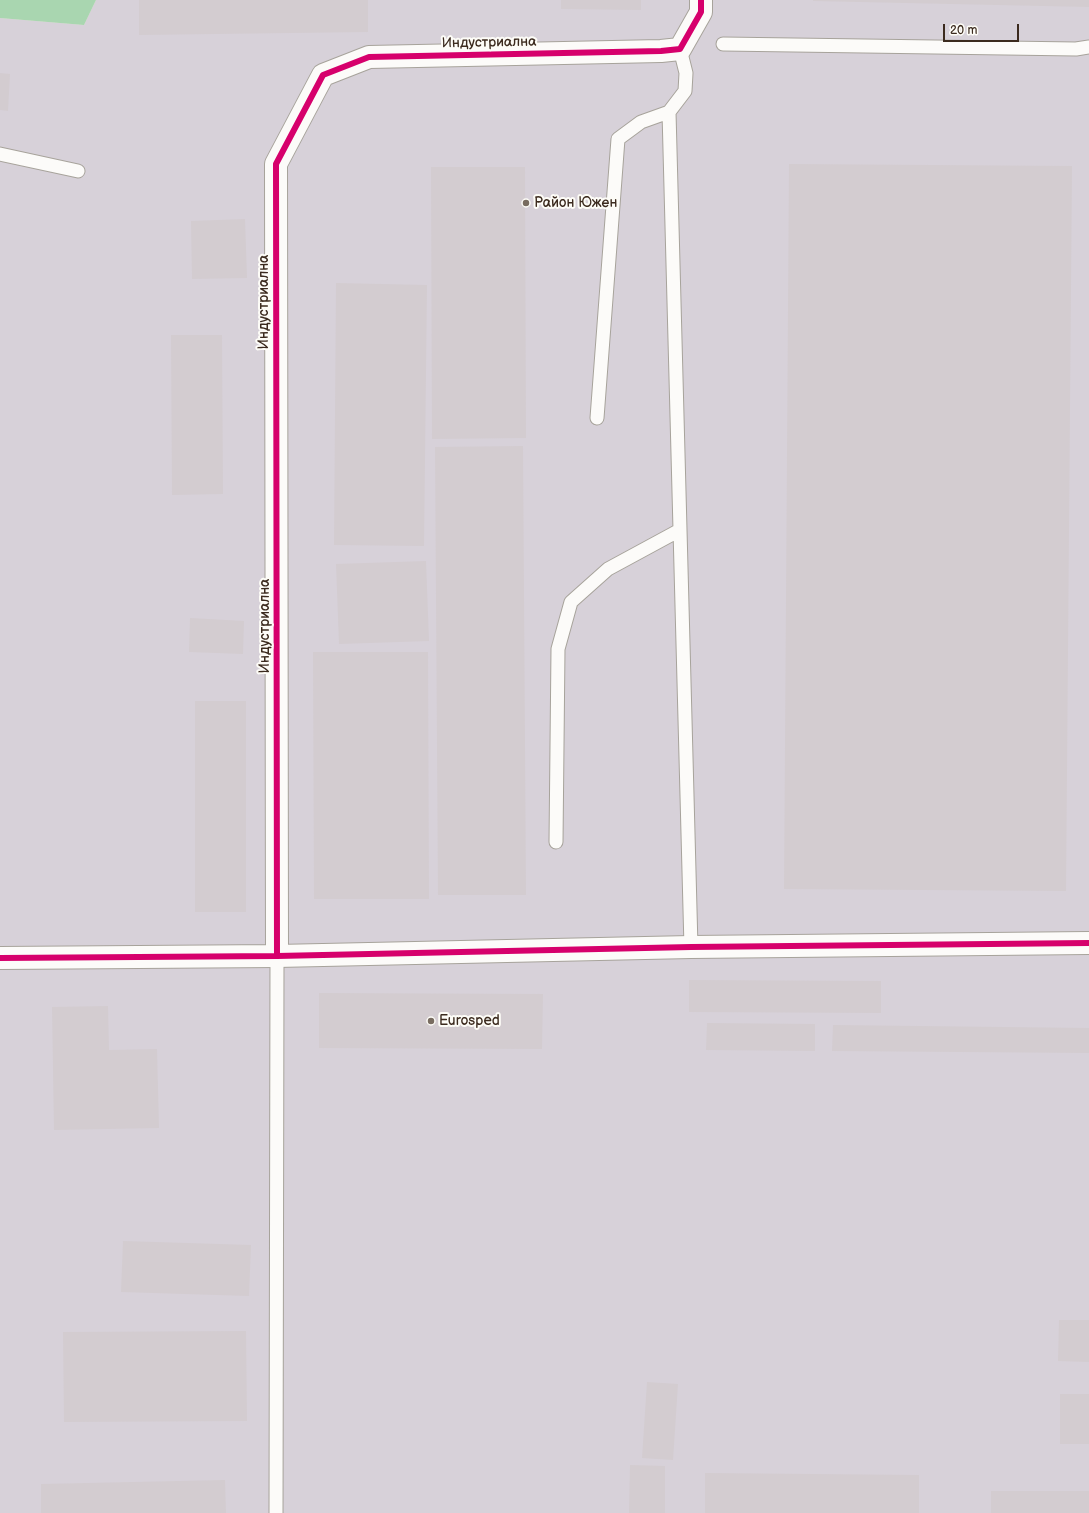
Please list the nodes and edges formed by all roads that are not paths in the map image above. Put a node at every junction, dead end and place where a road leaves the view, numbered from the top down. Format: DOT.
graph roads {
  1 [pos="701,0"];
  2 [pos="723,44"];
  3 [pos="1089,47"];
  4 [pos="680,49"];
  5 [pos="669,112"];
  6 [pos="0,154"];
  7 [pos="78,171"];
  8 [pos="597,418"];
  9 [pos="680,530"];
  10 [pos="556,842"];
  11 [pos="1089,943"];
  12 [pos="691,947"];
  13 [pos="277,956"];
  14 [pos="0,958"];
  15 [pos="276,1513"];
  1 -- 4 [label="street"];
  2 -- 3 [label="lane"];
  4 -- 5 [label="lane"];
  4 -- 13 [label="street, Индустриална"];
  5 -- 8 [label="lane"];
  5 -- 9 [label="lane"];
  6 -- 7 [label="lane"];
  9 -- 10 [label="lane"];
  9 -- 12 [label="lane"];
  11 -- 12 [label="street"];
  12 -- 13 [label="street"];
  13 -- 14 [label="street"];
  13 -- 15 [label="lane"];
}
